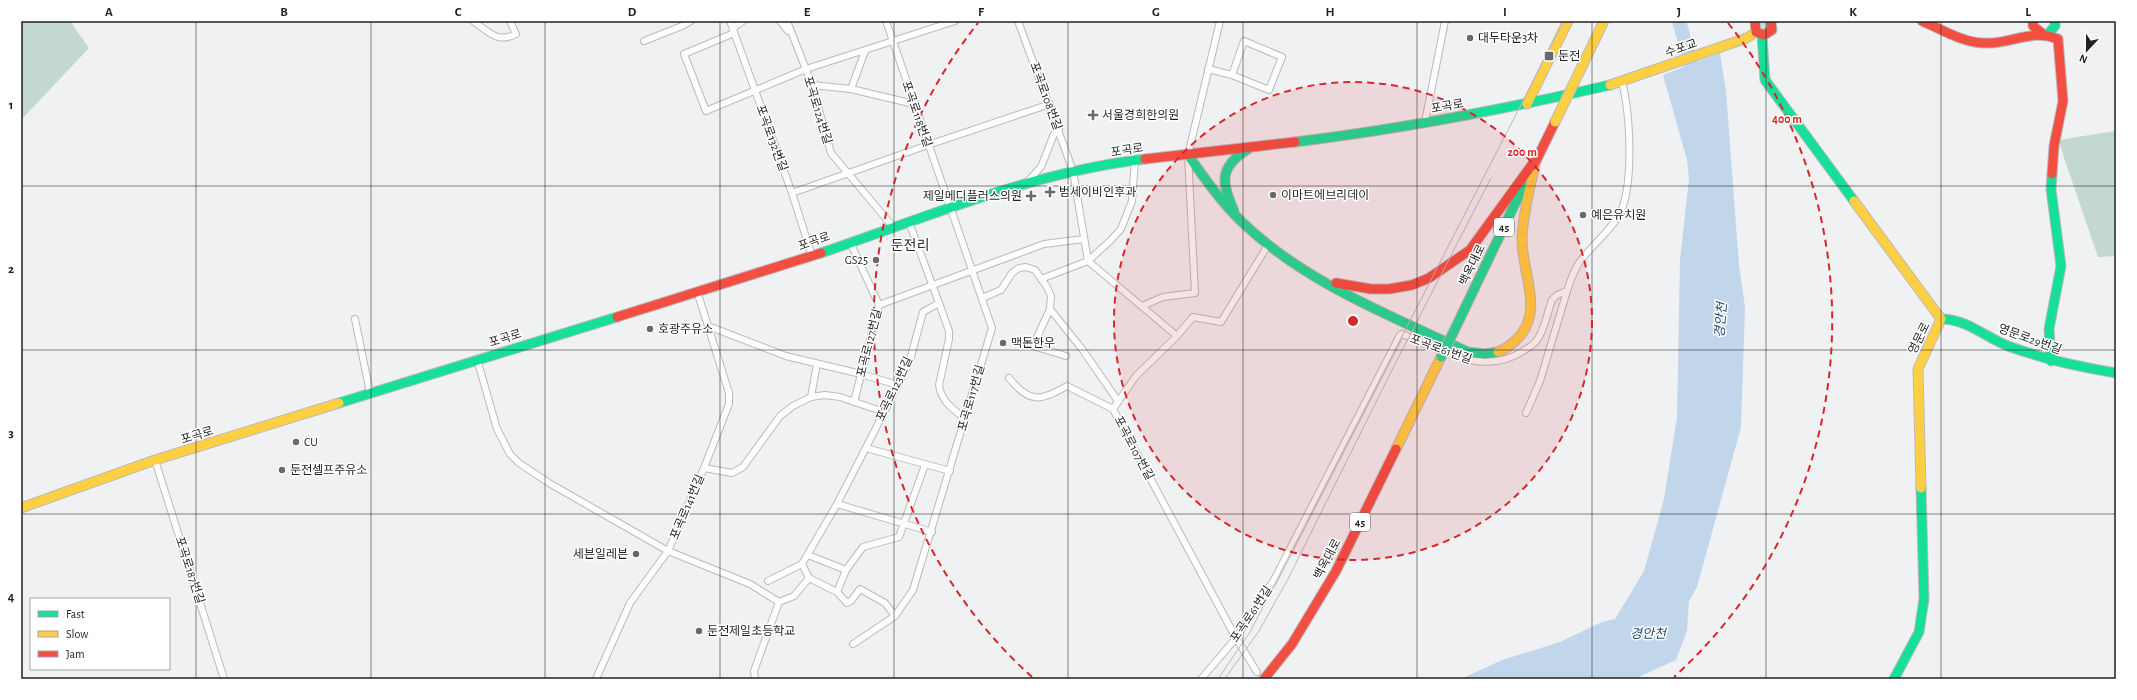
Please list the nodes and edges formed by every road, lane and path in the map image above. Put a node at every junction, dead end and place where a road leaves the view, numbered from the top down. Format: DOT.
graph roads {
  1 [pos="472,21"];
  2 [pos="510,21"];
  3 [pos="690,21"];
  4 [pos="730,21"];
  5 [pos="743,21"];
  6 [pos="780,21"];
  7 [pos="787,21"];
  8 [pos="886,21"];
  9 [pos="955,21"];
  10 [pos="1018,21"];
  11 [pos="1220,21"];
  12 [pos="1445,21"];
  13 [pos="1568,21"];
  14 [pos="1604,21"];
  15 [pos="1755,21"];
  16 [pos="1771,21"];
  17 [pos="1922,21"];
  18 [pos="2033,21"];
  19 [pos="2055,21"];
  20 [pos="733,31"];
  21 [pos="1759,33"];
  22 [pos="2045,34"];
  23 [pos="792,35"];
  24 [pos="644,40"];
  25 [pos="893,42"];
  26 [pos="865,51"];
  27 [pos="806,69"];
  28 [pos="1208,69"];
  29 [pos="1232,75"];
  30 [pos="1634,77"];
  31 [pos="1622,82"];
  32 [pos="812,85"];
  33 [pos="851,89"];
  34 [pos="756,91"];
  35 [pos="914,104"];
  36 [pos="1050,104"];
  37 [pos="1527,104"];
  38 [pos="1425,122"];
  39 [pos="1059,129"];
  40 [pos="928,145"];
  41 [pos="1252,146"];
  42 [pos="1188,155"];
  43 [pos="1536,158"];
  44 [pos="1135,160"];
  45 [pos="1073,171"];
  46 [pos="850,174"];
  47 [pos="1026,183"];
  48 [pos="792,193"];
  49 [pos="949,208"];
  50 [pos="1236,216"];
  51 [pos="910,222"];
  52 [pos="894,228"];
  53 [pos="1084,238"];
  54 [pos="850,242"];
  55 [pos="1268,245"];
  56 [pos="812,256"];
  57 [pos="1088,261"];
  58 [pos="973,272"];
  59 [pos="1315,277"];
  60 [pos="1041,279"];
  61 [pos="934,285"];
  62 [pos="697,291"];
  63 [pos="1567,291"];
  64 [pos="982,298"];
  65 [pos="939,303"];
  66 [pos="879,305"];
  67 [pos="1142,306"];
  68 [pos="1050,309"];
  69 [pos="1941,319"];
  70 [pos="356,320"];
  71 [pos="708,326"];
  72 [pos="1177,336"];
  73 [pos="1066,356"];
  74 [pos="477,359"];
  75 [pos="2051,361"];
  76 [pos="817,364"];
  77 [pos="2116,373"];
  78 [pos="861,374"];
  79 [pos="1009,378"];
  80 [pos="898,385"];
  81 [pos="370,393"];
  82 [pos="811,397"];
  83 [pos="1118,401"];
  84 [pos="854,402"];
  85 [pos="1113,409"];
  86 [pos="884,412"];
  87 [pos="1526,413"];
  88 [pos="965,419"];
  89 [pos="866,448"];
  90 [pos="155,460"];
  91 [pos="926,465"];
  92 [pos="704,468"];
  93 [pos="950,471"];
  94 [pos="837,504"];
  95 [pos="21,508"];
  96 [pos="905,525"];
  97 [pos="932,532"];
  98 [pos="668,551"];
  99 [pos="808,555"];
  100 [pos="802,564"];
  101 [pos="846,570"];
  102 [pos="809,578"];
  103 [pos="768,581"];
  104 [pos="837,592"];
  105 [pos="779,602"];
  106 [pos="895,616"];
  107 [pos="1236,638"];
  108 [pos="853,644"];
  109 [pos="1257,672"];
  110 [pos="224,679"];
  111 [pos="596,679"];
  112 [pos="755,679"];
  113 [pos="1201,679"];
  114 [pos="1264,679"];
  115 [pos="1894,679"];
  1 -- 2 [label="street"];
  3 -- 24 [label="street"];
  4 -- 20 [label="street, 포곡로132번길"];
  5 -- 20 [label="street"];
  6 -- 23 [label="street"];
  7 -- 23 [label="street, 포곡로124번길"];
  8 -- 25 [label="street, 포곡로118번길"];
  9 -- 25 [label="street"];
  10 -- 36 [label="street, 포곡로108번길"];
  11 -- 28 [label="street"];
  12 -- 38 [label="street"];
  13 -- 37 [label="street"];
  14 -- 43 [label="street, 백옥대로 / 45, bridge"];
  15 -- 21 [label="street, 영문로"];
  16 -- 21 [label="street"];
  17 -- 22 [label="street"];
  18 -- 22 [label="street"];
  19 -- 22 [label="street"];
  20 -- 34 [label="street, 포곡로132번길"];
  20 -- 34 [label="street"];
  21 -- 30 [label="street, 수포교"];
  21 -- 69 [label="street, 영문로"];
  22 -- 75 [label="street"];
  23 -- 27 [label="street, 포곡로124번길"];
  25 -- 26 [label="street"];
  25 -- 35 [label="street, 포곡로118번길"];
  26 -- 27 [label="street"];
  26 -- 33 [label="street"];
  27 -- 32 [label="street, 포곡로124번길"];
  27 -- 34 [label="street"];
  28 -- 29 [label="street"];
  28 -- 42 [label="street"];
  29 -- 29 [label="street"];
  30 -- 31 [label="street, 포곡로"];
  31 -- 37 [label="street, 포곡로"];
  31 -- 63 [label="street"];
  32 -- 33 [label="street"];
  32 -- 46 [label="street, 포곡로124번길"];
  33 -- 35 [label="street"];
  34 -- 48 [label="street, 포곡로132번길"];
  35 -- 40 [label="street, 포곡로118번길"];
  36 -- 39 [label="street, 포곡로108번길"];
  36 -- 40 [label="street"];
  37 -- 38 [label="street, 포곡로"];
  38 -- 41 [label="street, 포곡로"];
  39 -- 45 [label="street, 포곡로108번길"];
  39 -- 47 [label="street"];
  40 -- 46 [label="street"];
  40 -- 49 [label="street, 포곡로118번길"];
  41 -- 42 [label="street, 포곡로"];
  41 -- 50 [label="street"];
  42 -- 44 [label="street, 포곡로"];
  42 -- 50 [label="street"];
  42 -- 67 [label="street"];
  43 -- 59 [label="street"];
  43 -- 59 [label="street"];
  43 -- 114 [label="street, 백옥대로 / 45, bridge"];
  44 -- 45 [label="street, 포곡로"];
  44 -- 57 [label="street"];
  45 -- 47 [label="street, 포곡로"];
  45 -- 53 [label="street"];
  46 -- 48 [label="street"];
  46 -- 52 [label="street, 포곡로124번길"];
  47 -- 49 [label="street, 포곡로"];
  48 -- 56 [label="street, 포곡로132번길"];
  49 -- 51 [label="street, 포곡로"];
  49 -- 58 [label="street, 포곡로117번길"];
  50 -- 55 [label="street"];
  51 -- 52 [label="street, 포곡로"];
  51 -- 61 [label="street"];
  52 -- 54 [label="street, 포곡로"];
  53 -- 57 [label="street"];
  53 -- 58 [label="street"];
  54 -- 56 [label="street, 포곡로"];
  54 -- 66 [label="street, 포곡로127번길"];
  55 -- 59 [label="street"];
  55 -- 72 [label="street, 포곡로107번길"];
  56 -- 62 [label="street, 포곡로"];
  57 -- 60 [label="street"];
  57 -- 67 [label="street"];
  58 -- 61 [label="street"];
  58 -- 64 [label="street, 포곡로117번길"];
  60 -- 64 [label="street"];
  60 -- 68 [label="street"];
  61 -- 65 [label="street"];
  61 -- 66 [label="street"];
  62 -- 71 [label="street, 포곡로141번길"];
  62 -- 74 [label="street, 포곡로"];
  63 -- 87 [label="street"];
  63 -- 107 [label="street, 포곡로61번길"];
  64 -- 88 [label="street, 포곡로117번길"];
  65 -- 80 [label="street, 포곡로123번길"];
  65 -- 88 [label="street"];
  66 -- 78 [label="street, 포곡로127번길"];
  67 -- 72 [label="street"];
  68 -- 73 [label="street"];
  68 -- 83 [label="street"];
  69 -- 75 [label="street, 영문로29번길"];
  69 -- 115 [label="street, 영문로"];
  70 -- 81 [label="street"];
  71 -- 76 [label="street"];
  71 -- 92 [label="street, 포곡로141번길"];
  72 -- 83 [label="street, 포곡로107번길"];
  74 -- 81 [label="street, 포곡로"];
  74 -- 98 [label="street"];
  75 -- 77 [label="street, 영문로29번길"];
  76 -- 78 [label="street"];
  76 -- 82 [label="street"];
  78 -- 80 [label="street"];
  78 -- 84 [label="street, 포곡로127번길"];
  79 -- 85 [label="street"];
  80 -- 86 [label="street, 포곡로123번길"];
  81 -- 90 [label="street, 포곡로"];
  82 -- 84 [label="street"];
  82 -- 92 [label="street"];
  83 -- 85 [label="street, 포곡로107번길"];
  84 -- 86 [label="street"];
  85 -- 107 [label="street, 포곡로107번길"];
  86 -- 89 [label="street, 포곡로123번길"];
  88 -- 93 [label="street, 포곡로117번길"];
  89 -- 91 [label="street"];
  89 -- 94 [label="street, 포곡로123번길"];
  90 -- 95 [label="street, 포곡로"];
  90 -- 110 [label="street, 포곡로187번길"];
  91 -- 93 [label="street"];
  91 -- 96 [label="street"];
  92 -- 98 [label="street, 포곡로141번길"];
  93 -- 97 [label="street, 포곡로117번길"];
  94 -- 96 [label="street"];
  94 -- 99 [label="street, 포곡로123번길"];
  96 -- 97 [label="street"];
  96 -- 101 [label="street"];
  97 -- 106 [label="street, 포곡로117번길"];
  98 -- 105 [label="street, 포곡로141번길"];
  98 -- 111 [label="street"];
  99 -- 100 [label="street, 포곡로123번길"];
  99 -- 101 [label="street"];
  100 -- 102 [label="street"];
  100 -- 103 [label="street"];
  101 -- 104 [label="street"];
  102 -- 104 [label="street"];
  102 -- 105 [label="street"];
  104 -- 106 [label="street"];
  105 -- 112 [label="street"];
  106 -- 108 [label="street"];
  107 -- 109 [label="street, 포곡로107번길"];
  107 -- 113 [label="street, 포곡로61번길"];
}
